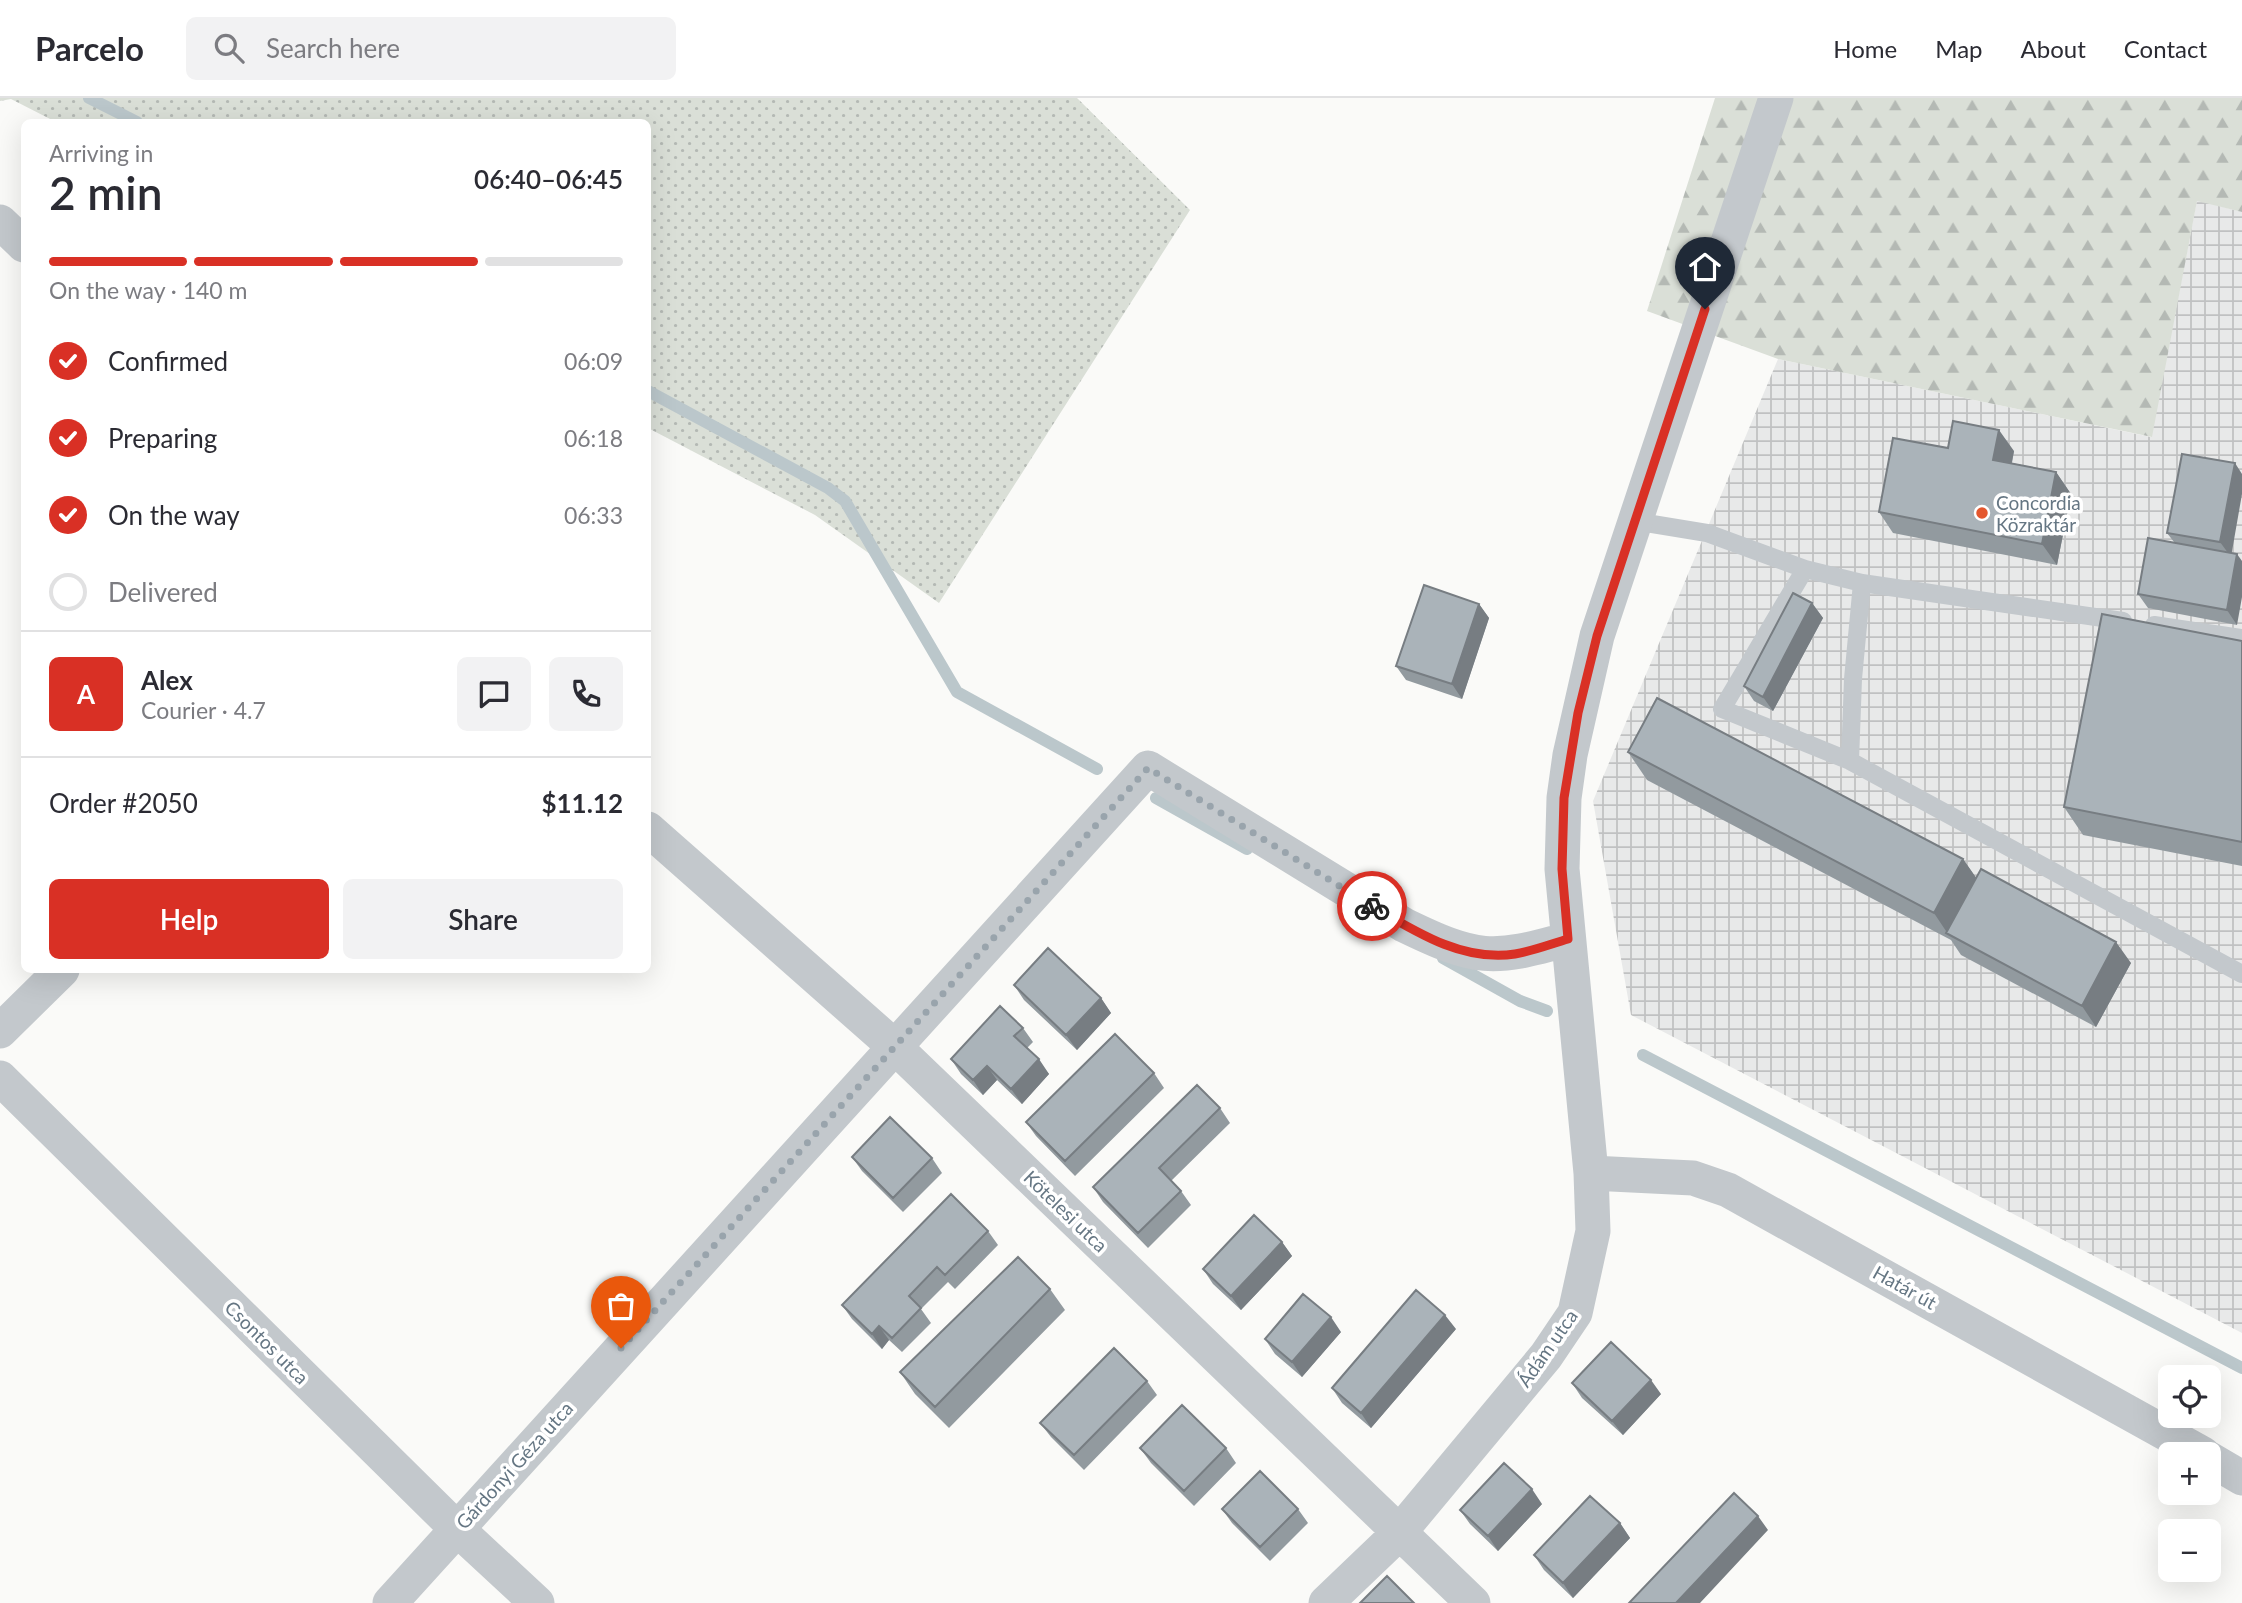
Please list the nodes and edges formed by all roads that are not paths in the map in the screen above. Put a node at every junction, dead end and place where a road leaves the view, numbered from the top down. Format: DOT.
graph roads {
  1 [pos="1776,98"];
  2 [pos="0,222"];
  3 [pos="21,242"];
  4 [pos="1634,521"];
  5 [pos="1805,569"];
  6 [pos="1862,583"];
  7 [pos="2242,638"];
  8 [pos="1850,761"];
  9 [pos="651,832"];
  10 [pos="1568,939"];
  11 [pos="59,973"];
  12 [pos="2242,974"];
  13 [pos="0,1031"];
  14 [pos="896,1048"];
  15 [pos="0,1078"];
  16 [pos="1591,1173"];
  17 [pos="2181,1442"];
  18 [pos="2221,1466"];
  19 [pos="2242,1478"];
  20 [pos="456,1528"];
  21 [pos="1398,1534"];
  22 [pos="390,1603"];
  23 [pos="537,1603"];
  24 [pos="1326,1603"];
  25 [pos="1473,1603"];
  1 -- 4 [label="street, Ádám utca"];
  2 -- 3 [label="street"];
  4 -- 5 [label="lane"];
  4 -- 10 [label="street, Ádám utca"];
  5 -- 6 [label="lane"];
  5 -- 8 [label="lane"];
  6 -- 7 [label="lane"];
  6 -- 8 [label="lane"];
  8 -- 12 [label="lane"];
  9 -- 14 [label="street, Kötelesi utca"];
  10 -- 14 [label="street, Gárdonyi Géza utca"];
  10 -- 16 [label="street, Ádám utca"];
  11 -- 13 [label="street"];
  14 -- 20 [label="street, Gárdonyi Géza utca"];
  14 -- 21 [label="street, Kötelesi utca"];
  15 -- 20 [label="street, Csontos utca"];
  16 -- 17 [label="street, Határ út"];
  16 -- 21 [label="street, Ádám utca"];
  18 -- 19 [label="street"];
  20 -- 22 [label="street, Gárdonyi Géza utca"];
  20 -- 23 [label="street, Csontos utca"];
  21 -- 24 [label="street, Ádám utca"];
  21 -- 25 [label="street, Kötelesi utca"];
}
